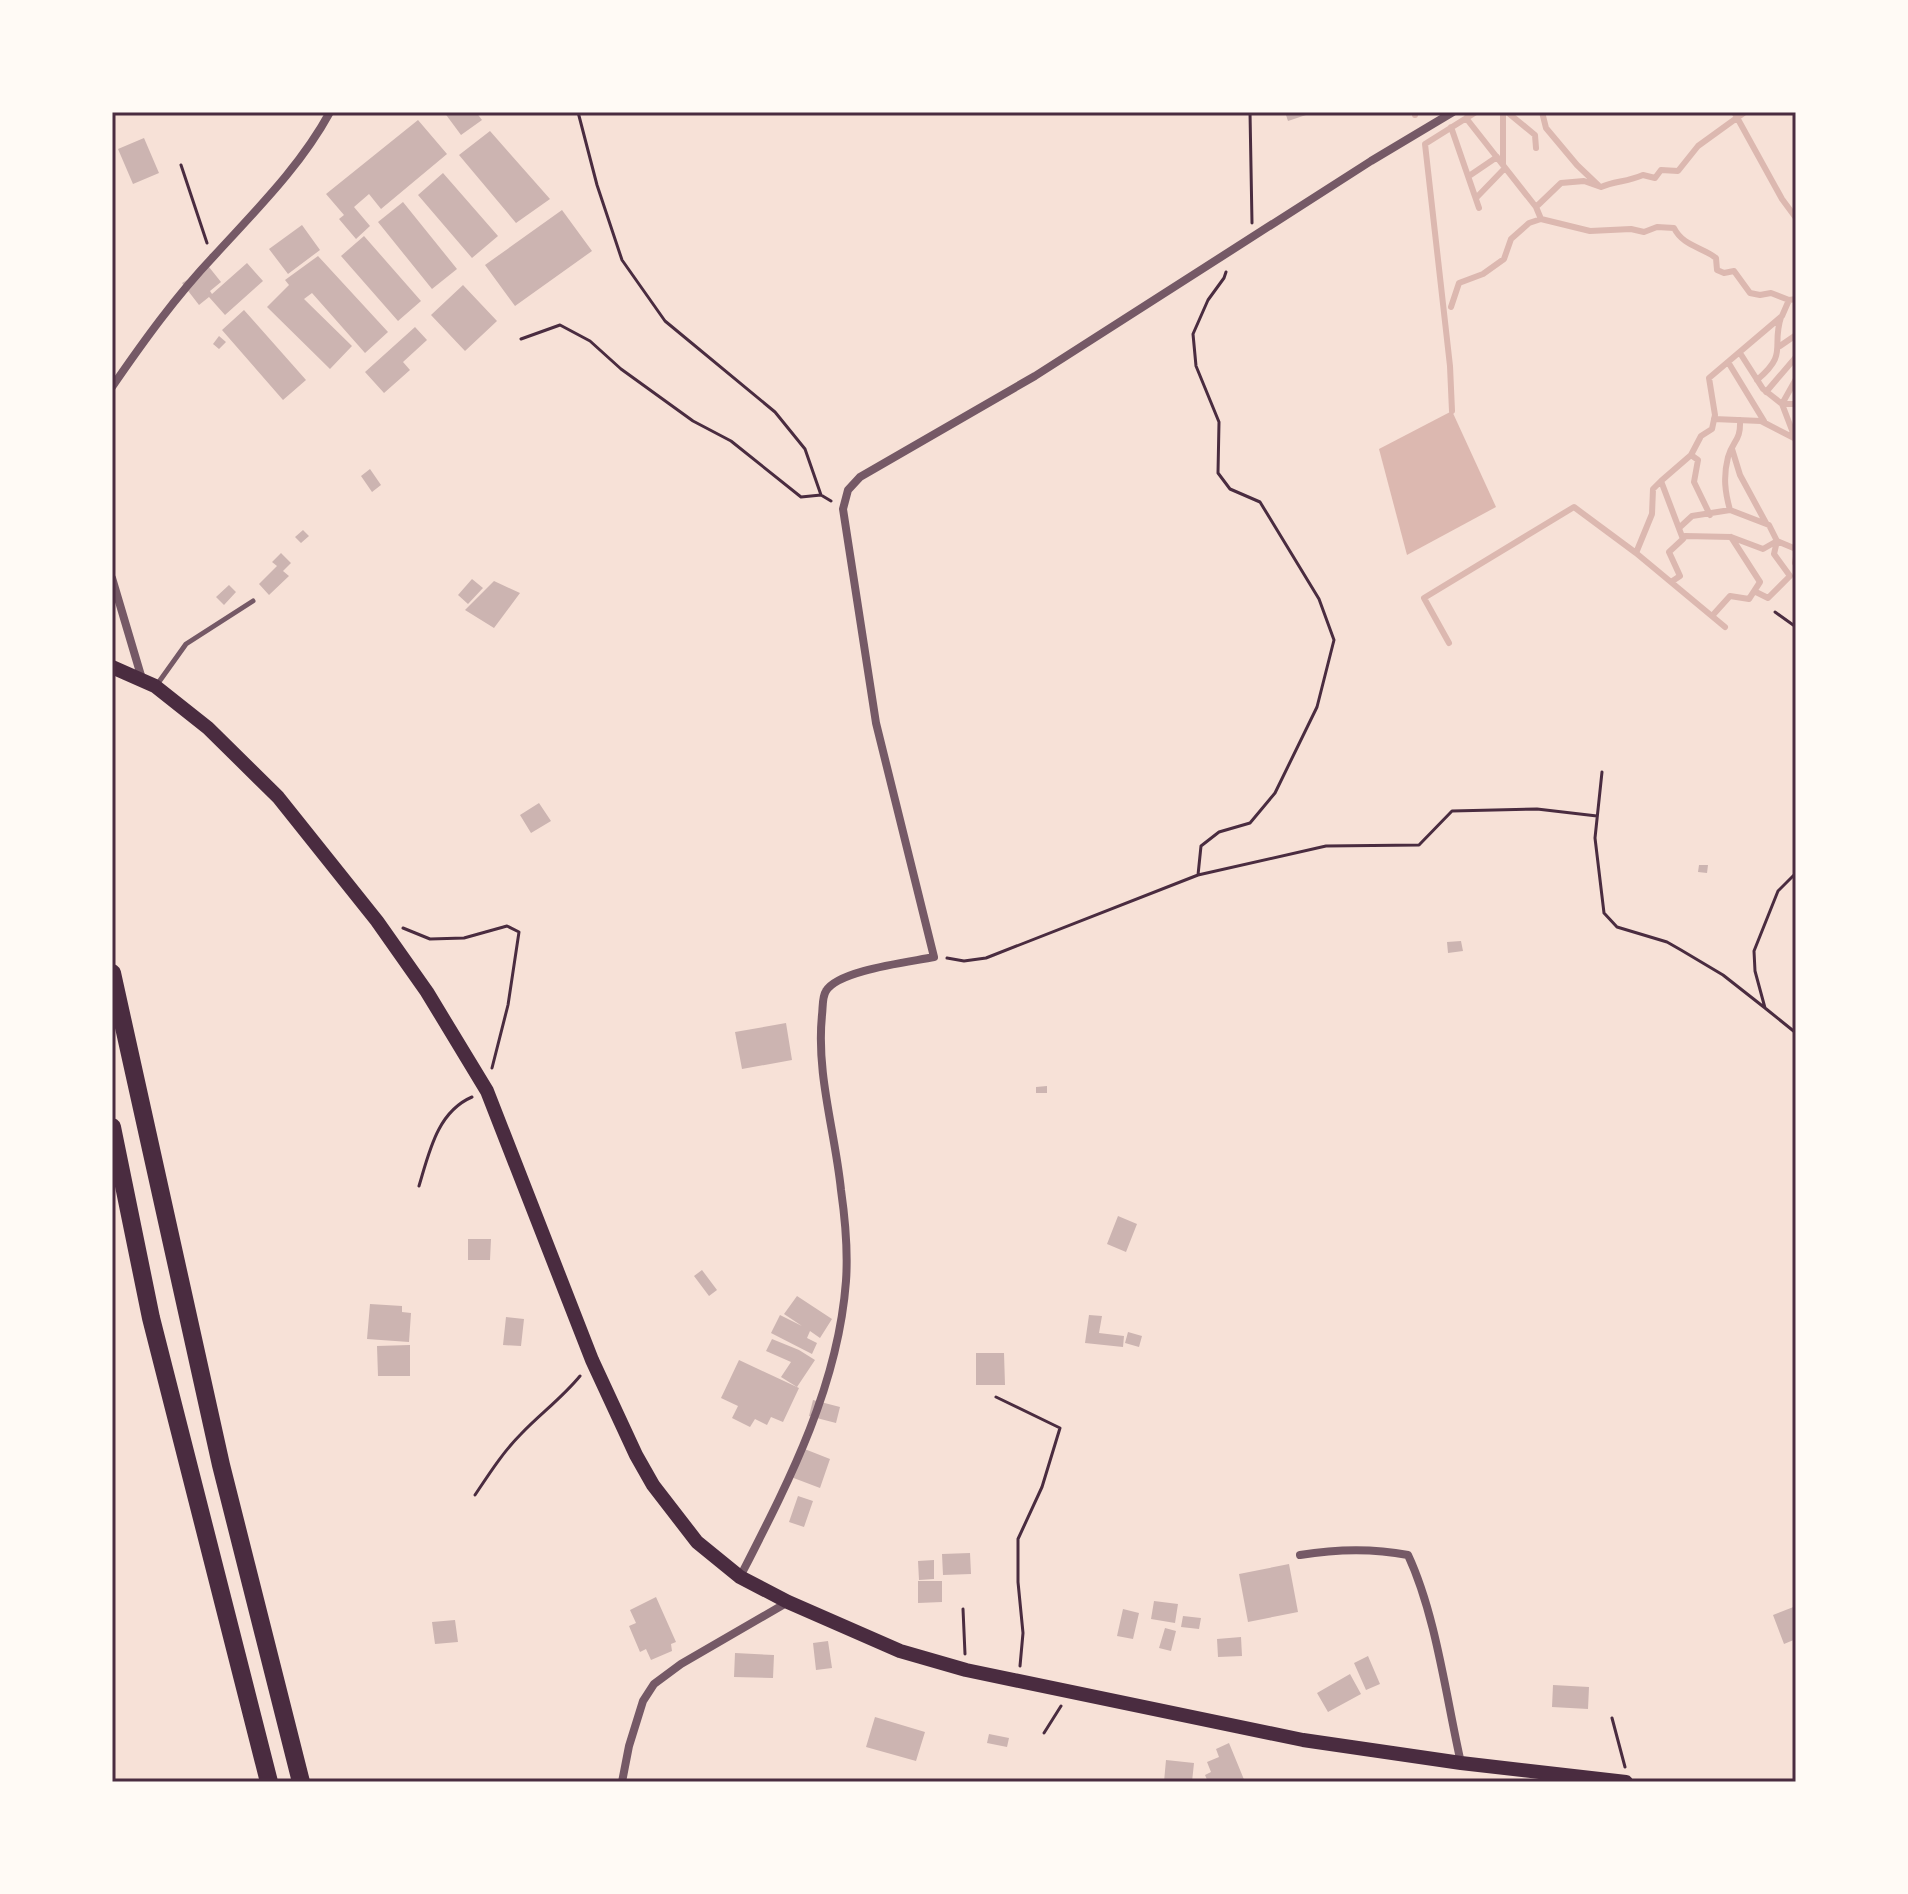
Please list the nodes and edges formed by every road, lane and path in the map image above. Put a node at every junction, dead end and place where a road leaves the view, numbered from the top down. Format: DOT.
graph roads {
  1 [pos="330,112"];
  2 [pos="578,112"];
  3 [pos="1250,112"];
  4 [pos="1453,112"];
  5 [pos="181,165"];
  6 [pos="1252,238"];
  7 [pos="1231,252"];
  8 [pos="212,258"];
  9 [pos="521,339"];
  10 [pos="112,387"];
  11 [pos="821,495"];
  12 [pos="843,509"];
  13 [pos="112,578"];
  14 [pos="253,601"];
  15 [pos="1775,612"];
  16 [pos="1796,627"];
  17 [pos="112,667"];
  18 [pos="149,683"];
  19 [pos="1602,772"];
  20 [pos="1597,816"];
  21 [pos="1796,873"];
  22 [pos="1198,875"];
  23 [pos="377,921"];
  24 [pos="934,957"];
  25 [pos="112,973"];
  26 [pos="1765,1008"];
  27 [pos="1796,1033"];
  28 [pos="487,1091"];
  29 [pos="112,1127"];
  30 [pos="419,1186"];
  31 [pos="592,1360"];
  32 [pos="996,1397"];
  33 [pos="475,1495"];
  34 [pos="1300,1555"];
  35 [pos="740,1577"];
  36 [pos="788,1602"];
  37 [pos="963,1609"];
  38 [pos="966,1670"];
  39 [pos="1019,1682"];
  40 [pos="1070,1693"];
  41 [pos="1612,1718"];
  42 [pos="1044,1733"];
  43 [pos="1461,1763"];
  44 [pos="1626,1776"];
  45 [pos="269,1782"];
  46 [pos="301,1782"];
  47 [pos="622,1782"];
  1 -- 8 [label="street"];
  2 -- 11 [label="path"];
  3 -- 6 [label="path"];
  4 -- 6 [label="street"];
  5 -- 8 [label="path"];
  6 -- 7 [label="street"];
  7 -- 12 [label="street"];
  7 -- 22 [label="path"];
  8 -- 10 [label="street"];
  9 -- 11 [label="path"];
  11 -- 12 [label="path"];
  12 -- 24 [label="street"];
  13 -- 18 [label="street"];
  14 -- 18 [label="lane"];
  15 -- 16 [label="path"];
  17 -- 18 [label="main road"];
  18 -- 23 [label="main road"];
  19 -- 20 [label="path"];
  20 -- 22 [label="path"];
  20 -- 26 [label="path"];
  21 -- 26 [label="path"];
  22 -- 24 [label="path"];
  23 -- 28 [label="main road"];
  23 -- 28 [label="path"];
  24 -- 35 [label="street"];
  25 -- 46 [label="highway"];
  26 -- 27 [label="path"];
  28 -- 30 [label="path"];
  28 -- 31 [label="main road"];
  29 -- 45 [label="highway"];
  31 -- 33 [label="path"];
  31 -- 35 [label="main road"];
  32 -- 39 [label="path"];
  34 -- 43 [label="street"];
  35 -- 36 [label="main road"];
  36 -- 38 [label="main road"];
  36 -- 47 [label="street"];
  37 -- 38 [label="path"];
  38 -- 39 [label="main road"];
  39 -- 40 [label="main road"];
  40 -- 42 [label="path"];
  40 -- 43 [label="main road"];
  41 -- 44 [label="path"];
  43 -- 44 [label="main road"];
}
